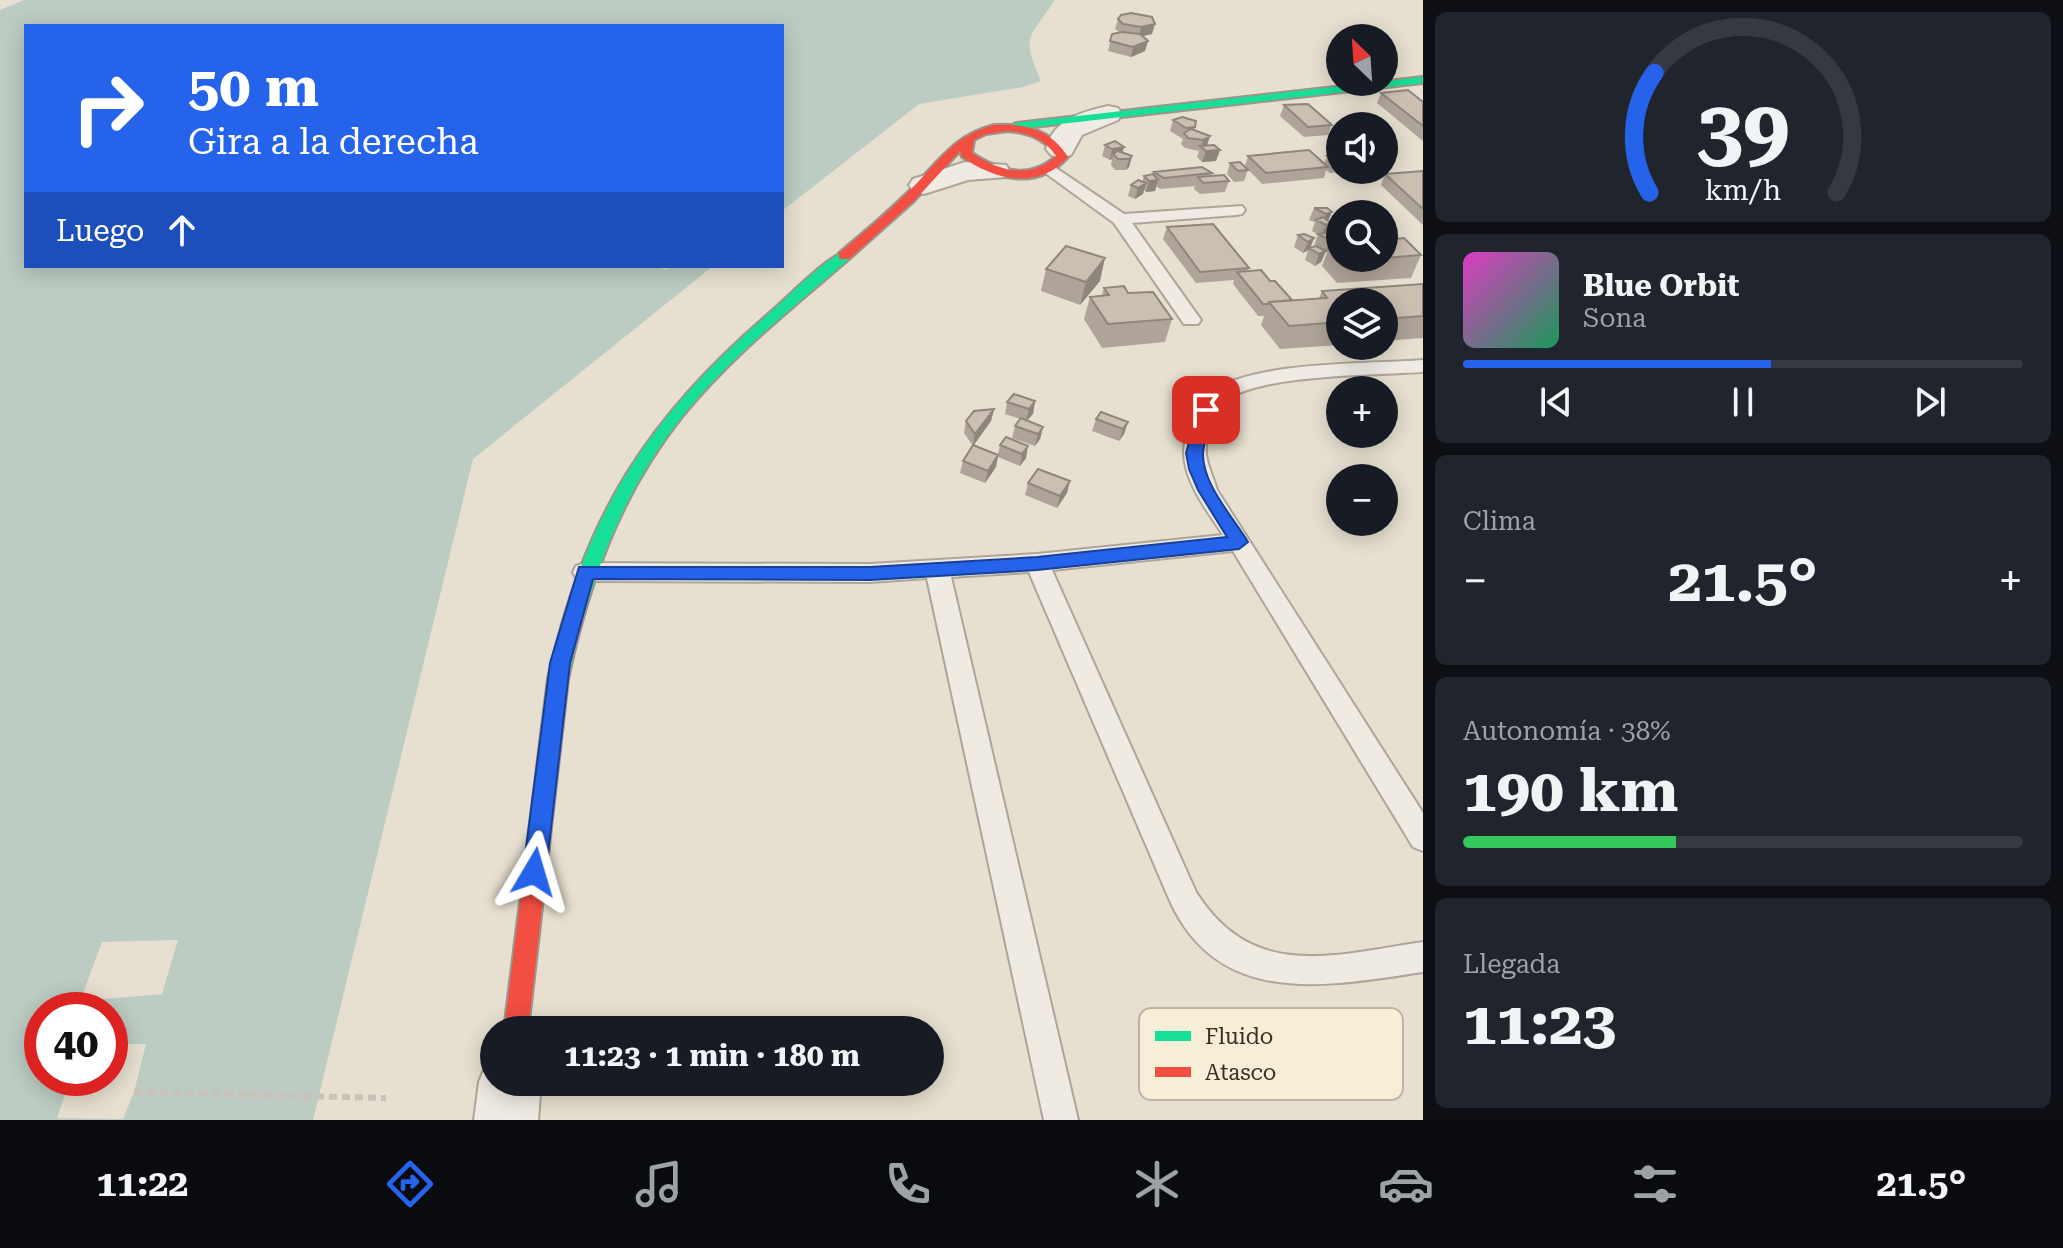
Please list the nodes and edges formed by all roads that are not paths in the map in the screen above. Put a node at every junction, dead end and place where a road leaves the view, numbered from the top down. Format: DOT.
graph roads {
  1 [pos="1423,80"];
  2 [pos="1108,114"];
  3 [pos="997,129"];
  4 [pos="967,140"];
  5 [pos="1055,159"];
  6 [pos="995,171"];
  7 [pos="924,185"];
  8 [pos="1236,210"];
  9 [pos="1120,219"];
  10 [pos="1191,320"];
  11 [pos="1423,366"];
  12 [pos="1239,542"];
  13 [pos="1037,563"];
  14 [pos="937,570"];
  15 [pos="585,572"];
  16 [pos="1423,838"];
  17 [pos="1423,957"];
  18 [pos="518,1016"];
  19 [pos="509,1096"];
  20 [pos="506,1120"];
  21 [pos="1061,1120"];
  1 -- 2 [label="street"];
  2 -- 3 [label="street"];
  2 -- 5 [label="street"];
  3 -- 4 [label="street"];
  3 -- 5 [label="street"];
  4 -- 6 [label="street"];
  4 -- 7 [label="street"];
  5 -- 6 [label="street"];
  5 -- 9 [label="lane"];
  6 -- 7 [label="street"];
  7 -- 15 [label="street"];
  8 -- 9 [label="lane"];
  9 -- 10 [label="lane"];
  11 -- 12 [label="lane"];
  12 -- 13 [label="lane"];
  12 -- 16 [label="lane"];
  13 -- 14 [label="lane"];
  13 -- 17 [label="lane"];
  14 -- 15 [label="lane"];
  14 -- 21 [label="lane"];
  15 -- 18 [label="street"];
  19 -- 20 [label="street"];
}
